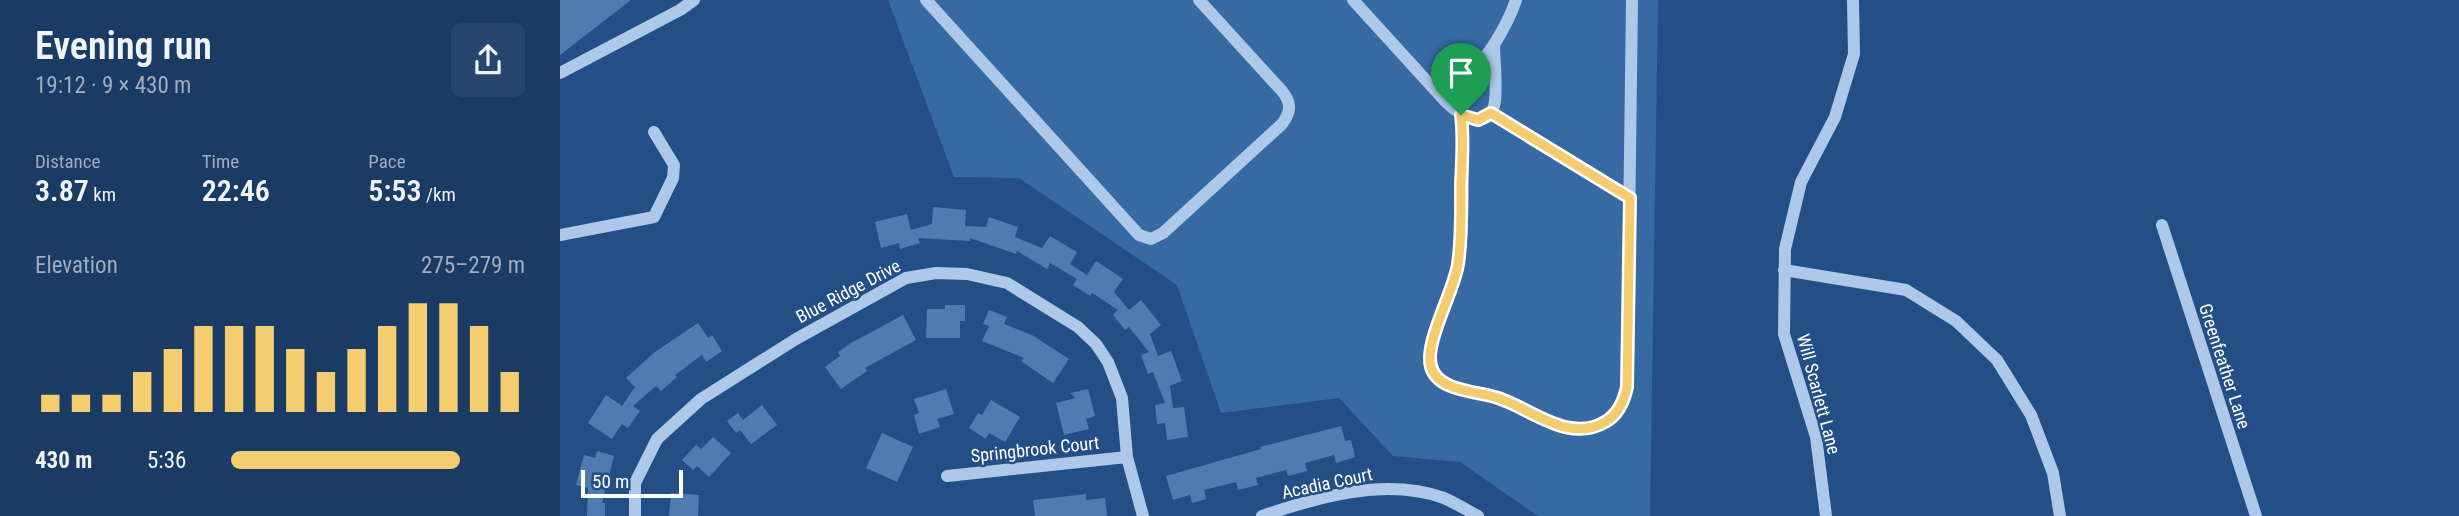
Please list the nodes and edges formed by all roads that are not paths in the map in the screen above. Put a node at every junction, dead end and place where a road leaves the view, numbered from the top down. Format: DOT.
graph roads {
  1 [pos="926,0"];
  2 [pos="1199,0"];
  3 [pos="1353,0"];
  4 [pos="1516,0"];
  5 [pos="1632,0"];
  6 [pos="1853,0"];
  7 [pos="686,2"];
  8 [pos="1494,44"];
  9 [pos="560,73"];
  10 [pos="1491,113"];
  11 [pos="1461,115"];
  12 [pos="654,132"];
  13 [pos="1630,198"];
  14 [pos="2162,225"];
  15 [pos="560,235"];
  16 [pos="1784,270"];
  17 [pos="1127,457"];
  18 [pos="947,476"];
  19 [pos="635,516"];
  20 [pos="1143,516"];
  21 [pos="1262,516"];
  22 [pos="1478,516"];
  23 [pos="1826,516"];
  24 [pos="2060,516"];
  25 [pos="2256,516"];
  1 -- 2 [label="street"];
  3 -- 11 [label="street"];
  4 -- 8 [label="street"];
  5 -- 13 [label="street"];
  6 -- 16 [label="street, Will Scarlett Lane"];
  7 -- 9 [label="street"];
  8 -- 10 [label="street"];
  8 -- 11 [label="street"];
  10 -- 11 [label="street"];
  10 -- 13 [label="street"];
  11 -- 13 [label="street"];
  12 -- 15 [label="street"];
  14 -- 25 [label="street, Greenfeather Lane"];
  16 -- 23 [label="street, Will Scarlett Lane"];
  16 -- 24 [label="street"];
  17 -- 18 [label="street, Springbrook Court"];
  17 -- 19 [label="street, Blue Ridge Drive"];
  17 -- 20 [label="street, Blue Ridge Drive"];
  21 -- 22 [label="street, Acadia Court"];
}
